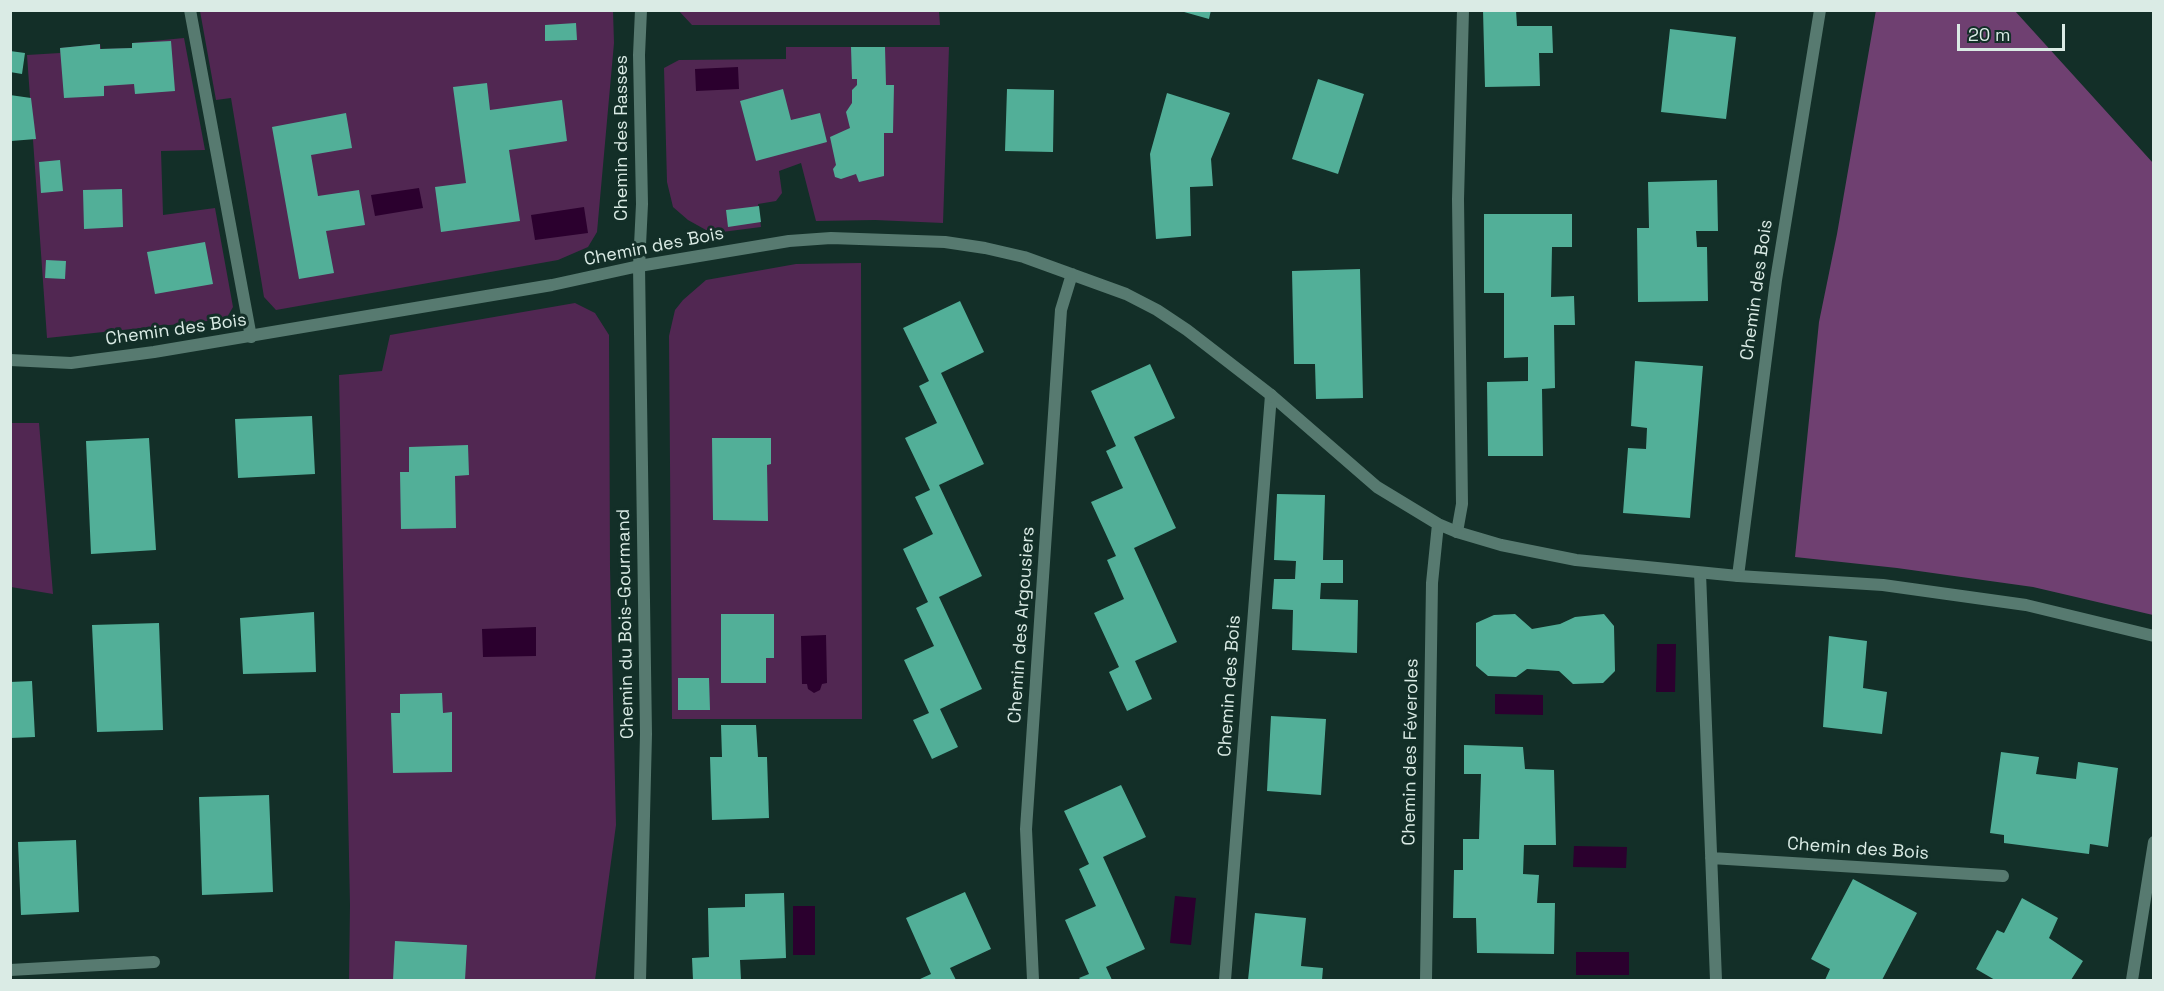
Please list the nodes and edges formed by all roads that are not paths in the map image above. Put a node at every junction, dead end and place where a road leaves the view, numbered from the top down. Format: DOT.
graph roads {
  1 [pos="190,10"];
  2 [pos="641,10"];
  3 [pos="1462,10"];
  4 [pos="1820,10"];
  5 [pos="639,266"];
  6 [pos="1072,274"];
  7 [pos="251,337"];
  8 [pos="10,360"];
  9 [pos="1270,395"];
  10 [pos="1438,524"];
  11 [pos="1457,532"];
  12 [pos="1700,573"];
  13 [pos="1738,576"];
  14 [pos="2154,636"];
  15 [pos="2154,842"];
  16 [pos="1711,858"];
  17 [pos="2003,876"];
  18 [pos="154,962"];
  19 [pos="10,970"];
  20 [pos="640,981"];
  21 [pos="1034,981"];
  22 [pos="1225,981"];
  23 [pos="1426,981"];
  24 [pos="1716,981"];
  25 [pos="2132,981"];
  1 -- 7 [label="street"];
  2 -- 5 [label="street, Chemin des Rasses"];
  3 -- 11 [label="street"];
  4 -- 13 [label="street, Chemin des Bois"];
  5 -- 6 [label="street, Chemin des Bois"];
  5 -- 7 [label="street, Chemin des Bois"];
  5 -- 20 [label="street, Chemin du Bois-Gourmand"];
  6 -- 9 [label="street, Chemin des Bois"];
  6 -- 21 [label="street, Chemin des Argousiers"];
  7 -- 8 [label="street, Chemin des Bois"];
  9 -- 10 [label="street, Chemin des Bois"];
  9 -- 22 [label="street, Chemin des Bois"];
  10 -- 11 [label="street, Chemin des Bois"];
  10 -- 23 [label="street, Chemin des Féveroles"];
  11 -- 12 [label="street, Chemin des Bois"];
  12 -- 13 [label="street, Chemin des Bois"];
  12 -- 16 [label="street"];
  13 -- 14 [label="street, Chemin des Bois"];
  15 -- 25 [label="street"];
  16 -- 17 [label="street, Chemin des Bois"];
  16 -- 24 [label="street"];
  18 -- 19 [label="street"];
}
